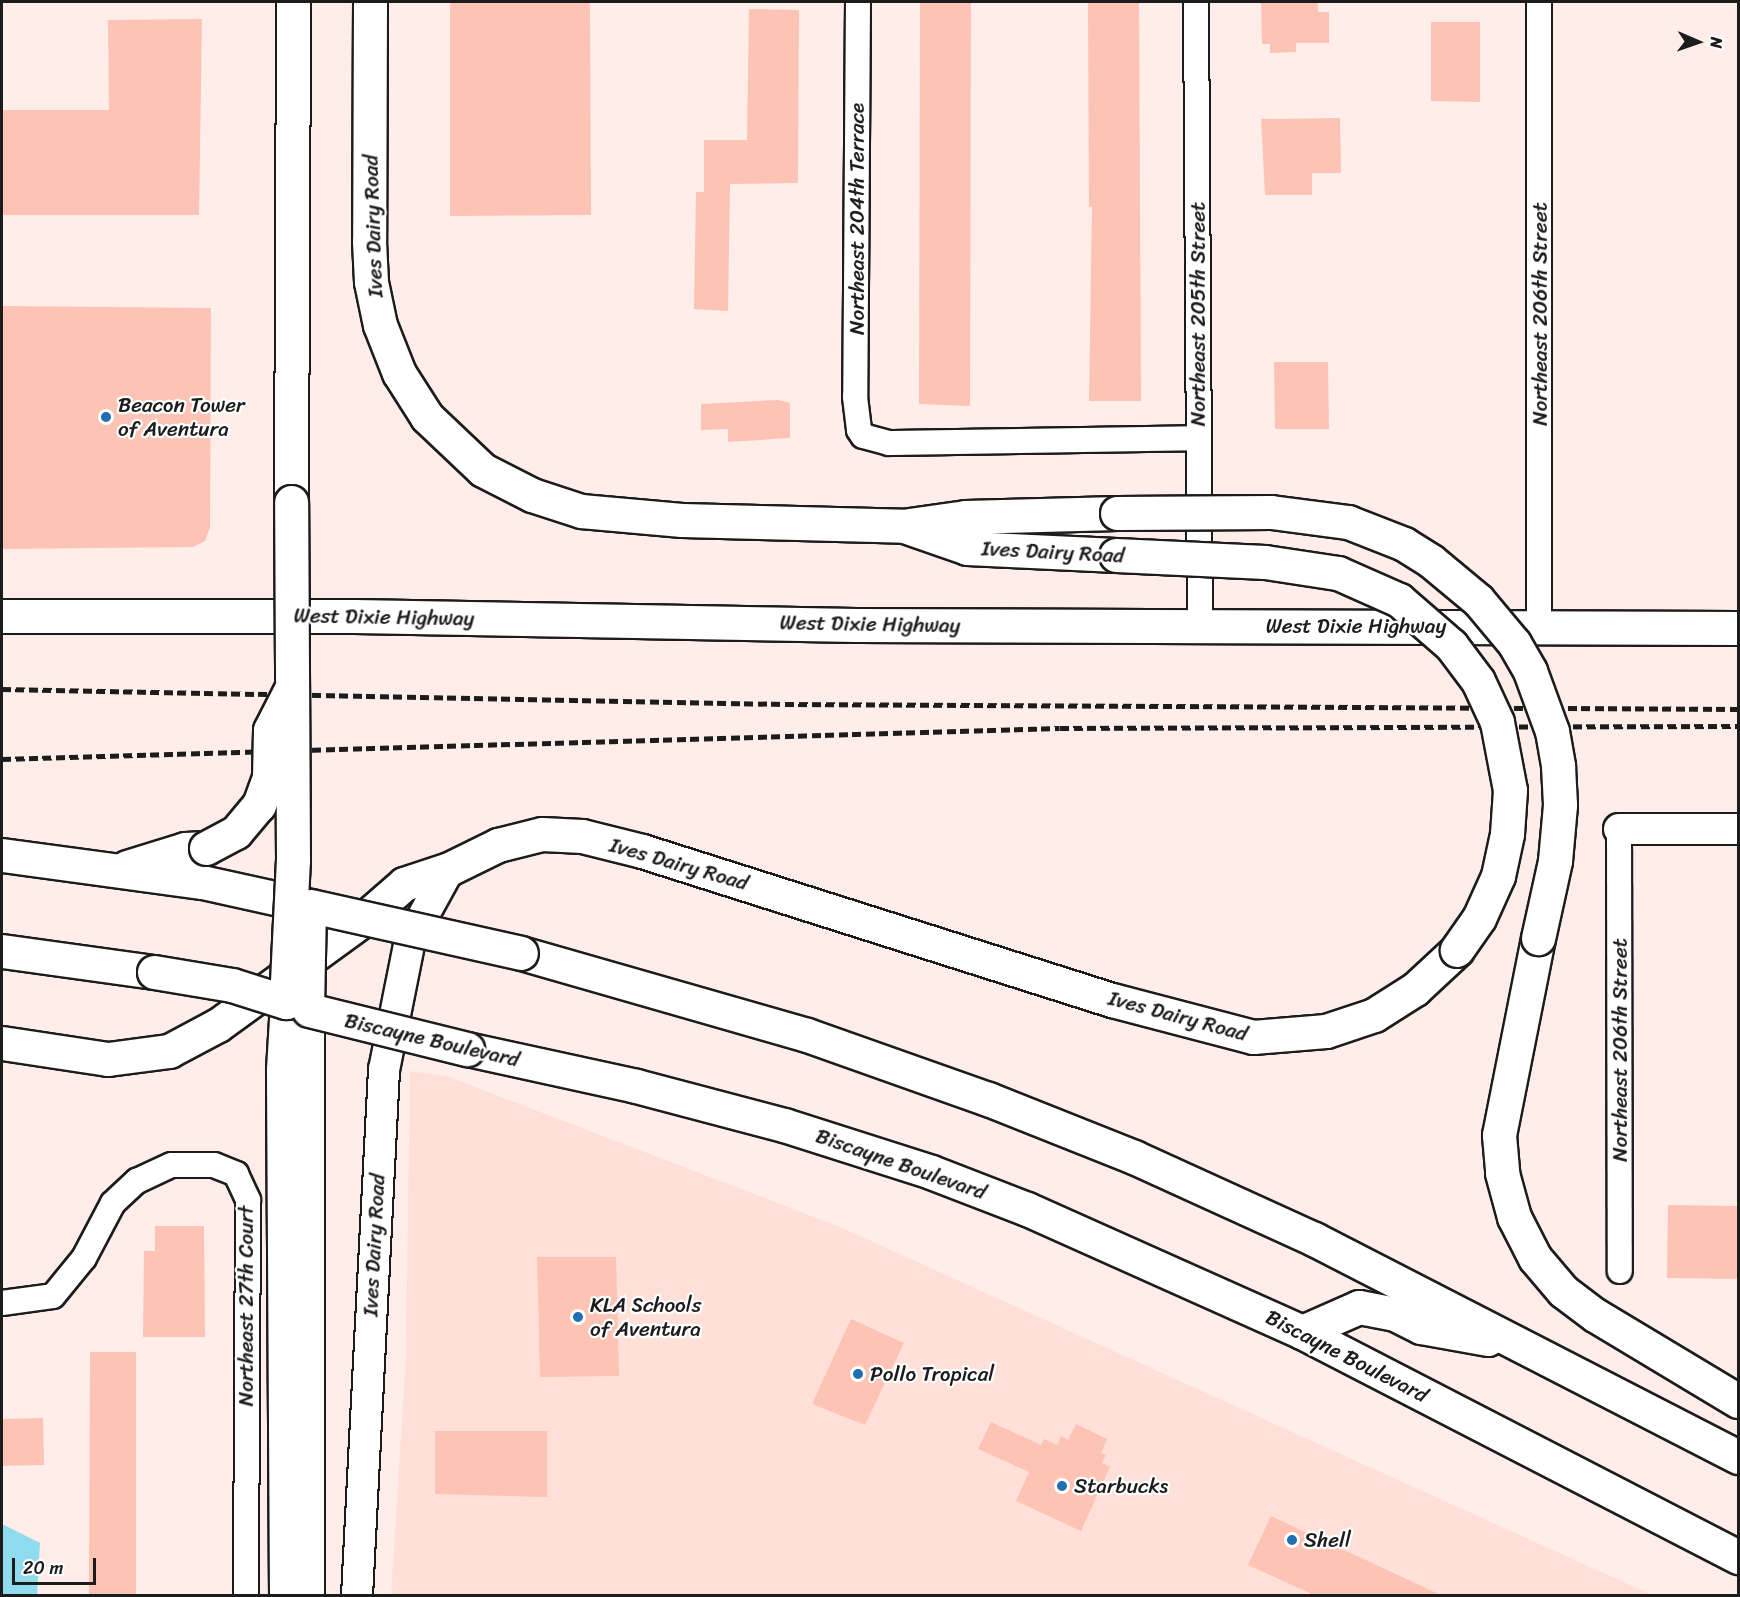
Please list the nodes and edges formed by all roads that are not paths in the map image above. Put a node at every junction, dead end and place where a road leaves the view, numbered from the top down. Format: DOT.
graph roads {
  1 [pos="292,2"];
  2 [pos="370,2"];
  3 [pos="858,2"];
  4 [pos="1197,2"];
  5 [pos="1539,2"];
  6 [pos="1198,438"];
  7 [pos="904,526"];
  8 [pos="2,615"];
  9 [pos="1200,626"];
  10 [pos="1539,627"];
  11 [pos="1738,628"];
  12 [pos="293,684"];
  13 [pos="1619,829"];
  14 [pos="1738,830"];
  15 [pos="2,855"];
  16 [pos="119,869"];
  17 [pos="449,869"];
  18 [pos="302,904"];
  19 [pos="2,951"];
  20 [pos="298,1006"];
  21 [pos="2,1042"];
  22 [pos="295,1142"];
  23 [pos="1620,1271"];
  24 [pos="2,1303"];
  25 [pos="1302,1332"];
  26 [pos="1519,1344"];
  27 [pos="1738,1401"];
  28 [pos="1738,1457"];
  29 [pos="1738,1557"];
  30 [pos="246,1596"];
  31 [pos="285,1596"];
  32 [pos="309,1596"];
  33 [pos="357,1596"];
  1 -- 12 [label="main road, bridge"];
  2 -- 7 [label="main road, Ives Dairy Road"];
  3 -- 6 [label="street, Northeast 204th Terrace"];
  4 -- 6 [label="street, Northeast 205th Street"];
  5 -- 10 [label="street, Northeast 206th Street"];
  6 -- 9 [label="street, Northeast 205th Street"];
  7 -- 17 [label="main road, Ives Dairy Road, bridge"];
  7 -- 27 [label="main road, bridge"];
  8 -- 9 [label="main road, West Dixie Highway"];
  9 -- 10 [label="main road, West Dixie Highway"];
  10 -- 11 [label="main road, West Dixie Highway"];
  12 -- 16 [label="main road, bridge"];
  12 -- 18 [label="main road, bridge"];
  13 -- 14 [label="street"];
  13 -- 23 [label="street, Northeast 206th Street"];
  15 -- 16 [label="main road"];
  16 -- 18 [label="main road"];
  17 -- 21 [label="main road"];
  17 -- 33 [label="street, Ives Dairy Road"];
  18 -- 20 [label="main road, bridge"];
  18 -- 26 [label="main road, bridge"];
  19 -- 20 [label="main road, Biscayne Boulevard, bridge"];
  20 -- 22 [label="street"];
  20 -- 25 [label="main road, Biscayne Boulevard, bridge"];
  22 -- 31 [label="street"];
  22 -- 32 [label="street"];
  24 -- 30 [label="street, Northeast 27th Court"];
  25 -- 26 [label="main road"];
  25 -- 29 [label="main road, Biscayne Boulevard"];
  26 -- 28 [label="main road"];
}
